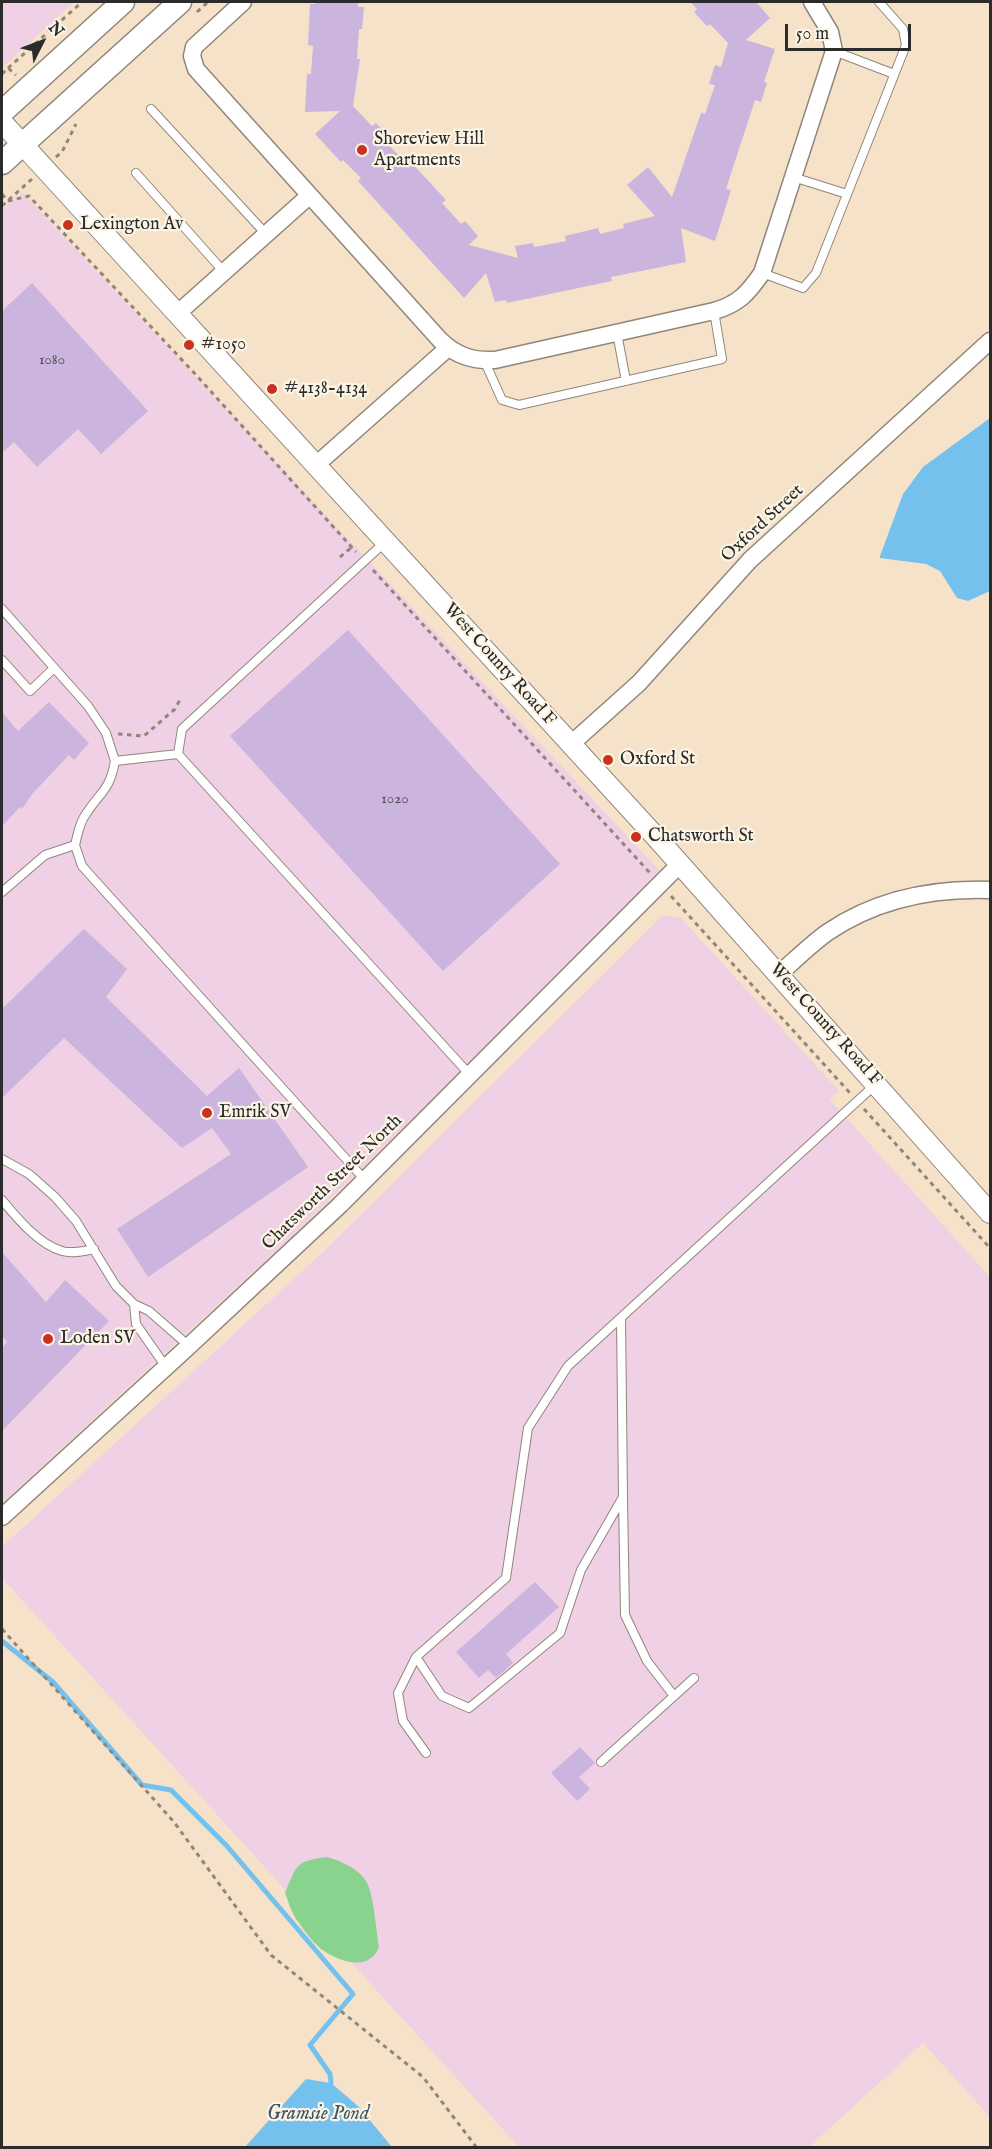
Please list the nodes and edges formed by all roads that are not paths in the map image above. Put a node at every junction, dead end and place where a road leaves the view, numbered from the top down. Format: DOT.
graph roads {
  1 [pos="123,2"];
  2 [pos="180,2"];
  3 [pos="243,2"];
  4 [pos="813,2"];
  5 [pos="879,2"];
  6 [pos="834,51"];
  7 [pos="894,75"];
  8 [pos="151,109"];
  9 [pos="2,112"];
  10 [pos="2,122"];
  11 [pos="22,145"];
  12 [pos="2,163"];
  13 [pos="136,174"];
  14 [pos="793,177"];
  15 [pos="847,194"];
  16 [pos="309,196"];
  17 [pos="266,234"];
  18 [pos="224,272"];
  19 [pos="762,273"];
  20 [pos="714,311"];
  21 [pos="178,313"];
  22 [pos="617,333"];
  23 [pos="990,341"];
  24 [pos="448,348"];
  25 [pos="484,360"];
  26 [pos="626,381"];
  27 [pos="316,465"];
  28 [pos="386,541"];
  29 [pos="2,609"];
  30 [pos="2,660"];
  31 [pos="54,668"];
  32 [pos="571,744"];
  33 [pos="178,754"];
  34 [pos="115,761"];
  35 [pos="75,845"];
  36 [pos="680,864"];
  37 [pos="990,890"];
  38 [pos="2,892"];
  39 [pos="779,974"];
  40 [pos="470,1076"];
  41 [pos="877,1083"];
  42 [pos="2,1159"];
  43 [pos="365,1180"];
  44 [pos="2,1200"];
  45 [pos="990,1213"];
  46 [pos="94,1249"];
  47 [pos="134,1304"];
  48 [pos="621,1318"];
  49 [pos="189,1346"];
  50 [pos="166,1367"];
  51 [pos="623,1497"];
  52 [pos="2,1517"];
  53 [pos="416,1657"];
  54 [pos="694,1678"];
  55 [pos="674,1696"];
  56 [pos="426,1753"];
  57 [pos="601,1762"];
  1 -- 9 [label="main road"];
  2 -- 11 [label="main road"];
  3 -- 16 [label="street"];
  4 -- 6 [label="street"];
  5 -- 7 [label="lane"];
  6 -- 7 [label="lane"];
  6 -- 14 [label="street"];
  7 -- 15 [label="lane"];
  8 -- 17 [label="lane"];
  10 -- 11 [label="street, West County Road F"];
  11 -- 12 [label="main road"];
  11 -- 21 [label="street, West County Road F"];
  13 -- 18 [label="lane"];
  14 -- 15 [label="lane"];
  14 -- 19 [label="street"];
  15 -- 19 [label="lane"];
  16 -- 17 [label="street"];
  16 -- 24 [label="street"];
  17 -- 18 [label="street"];
  18 -- 21 [label="street"];
  19 -- 20 [label="street"];
  20 -- 22 [label="street"];
  20 -- 26 [label="lane"];
  21 -- 27 [label="street, West County Road F"];
  22 -- 25 [label="street"];
  22 -- 26 [label="lane"];
  23 -- 32 [label="street, Oxford Street"];
  24 -- 25 [label="street"];
  24 -- 27 [label="street"];
  25 -- 26 [label="lane"];
  27 -- 28 [label="street, West County Road F"];
  28 -- 32 [label="street, West County Road F"];
  28 -- 33 [label="lane"];
  29 -- 31 [label="lane"];
  30 -- 31 [label="lane"];
  31 -- 34 [label="lane"];
  32 -- 36 [label="street, West County Road F"];
  33 -- 34 [label="lane"];
  33 -- 40 [label="lane"];
  34 -- 35 [label="lane"];
  35 -- 38 [label="lane"];
  35 -- 43 [label="lane"];
  36 -- 39 [label="street, West County Road F"];
  36 -- 40 [label="street, Chatsworth Street North"];
  37 -- 39 [label="street"];
  39 -- 41 [label="street, West County Road F"];
  40 -- 43 [label="street, Chatsworth Street North"];
  41 -- 45 [label="street, West County Road F"];
  41 -- 48 [label="lane"];
  42 -- 46 [label="lane"];
  43 -- 49 [label="street, Chatsworth Street North"];
  44 -- 46 [label="lane"];
  46 -- 47 [label="lane"];
  47 -- 49 [label="lane"];
  47 -- 50 [label="lane"];
  48 -- 51 [label="lane"];
  48 -- 53 [label="lane"];
  49 -- 50 [label="street, Chatsworth Street North"];
  50 -- 52 [label="street, Chatsworth Street North"];
  51 -- 53 [label="lane"];
  51 -- 55 [label="lane"];
  53 -- 56 [label="lane"];
  54 -- 55 [label="lane"];
  55 -- 57 [label="lane"];
}
